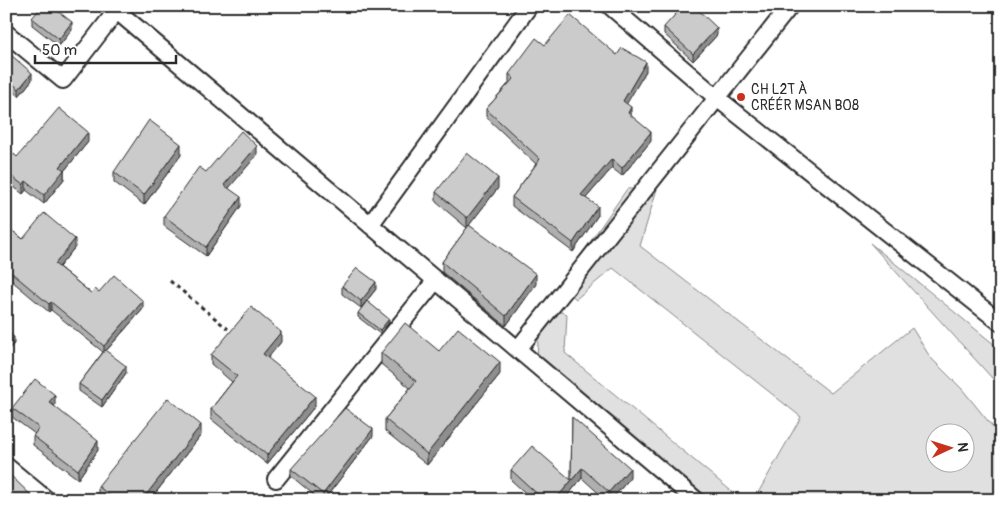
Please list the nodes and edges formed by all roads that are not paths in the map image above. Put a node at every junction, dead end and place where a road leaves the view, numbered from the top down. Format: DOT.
graph roads {
  1 [pos="529,6"];
  2 [pos="610,6"];
  3 [pos="790,6"];
  4 [pos="119,9"];
  5 [pos="6,34"];
  6 [pos="717,98"];
  7 [pos="370,225"];
  8 [pos="436,280"];
  9 [pos="1001,323"];
  10 [pos="518,349"];
  11 [pos="6,466"];
  12 [pos="276,479"];
  13 [pos="48,500"];
  14 [pos="696,500"];
  1 -- 7 [label="street"];
  2 -- 6 [label="street"];
  3 -- 6 [label="street"];
  4 -- 5 [label="street"];
  4 -- 7 [label="street"];
  6 -- 9 [label="street"];
  6 -- 10 [label="street"];
  7 -- 8 [label="street"];
  8 -- 10 [label="street"];
  8 -- 12 [label="street"];
  10 -- 14 [label="street"];
  11 -- 13 [label="street"];
}
